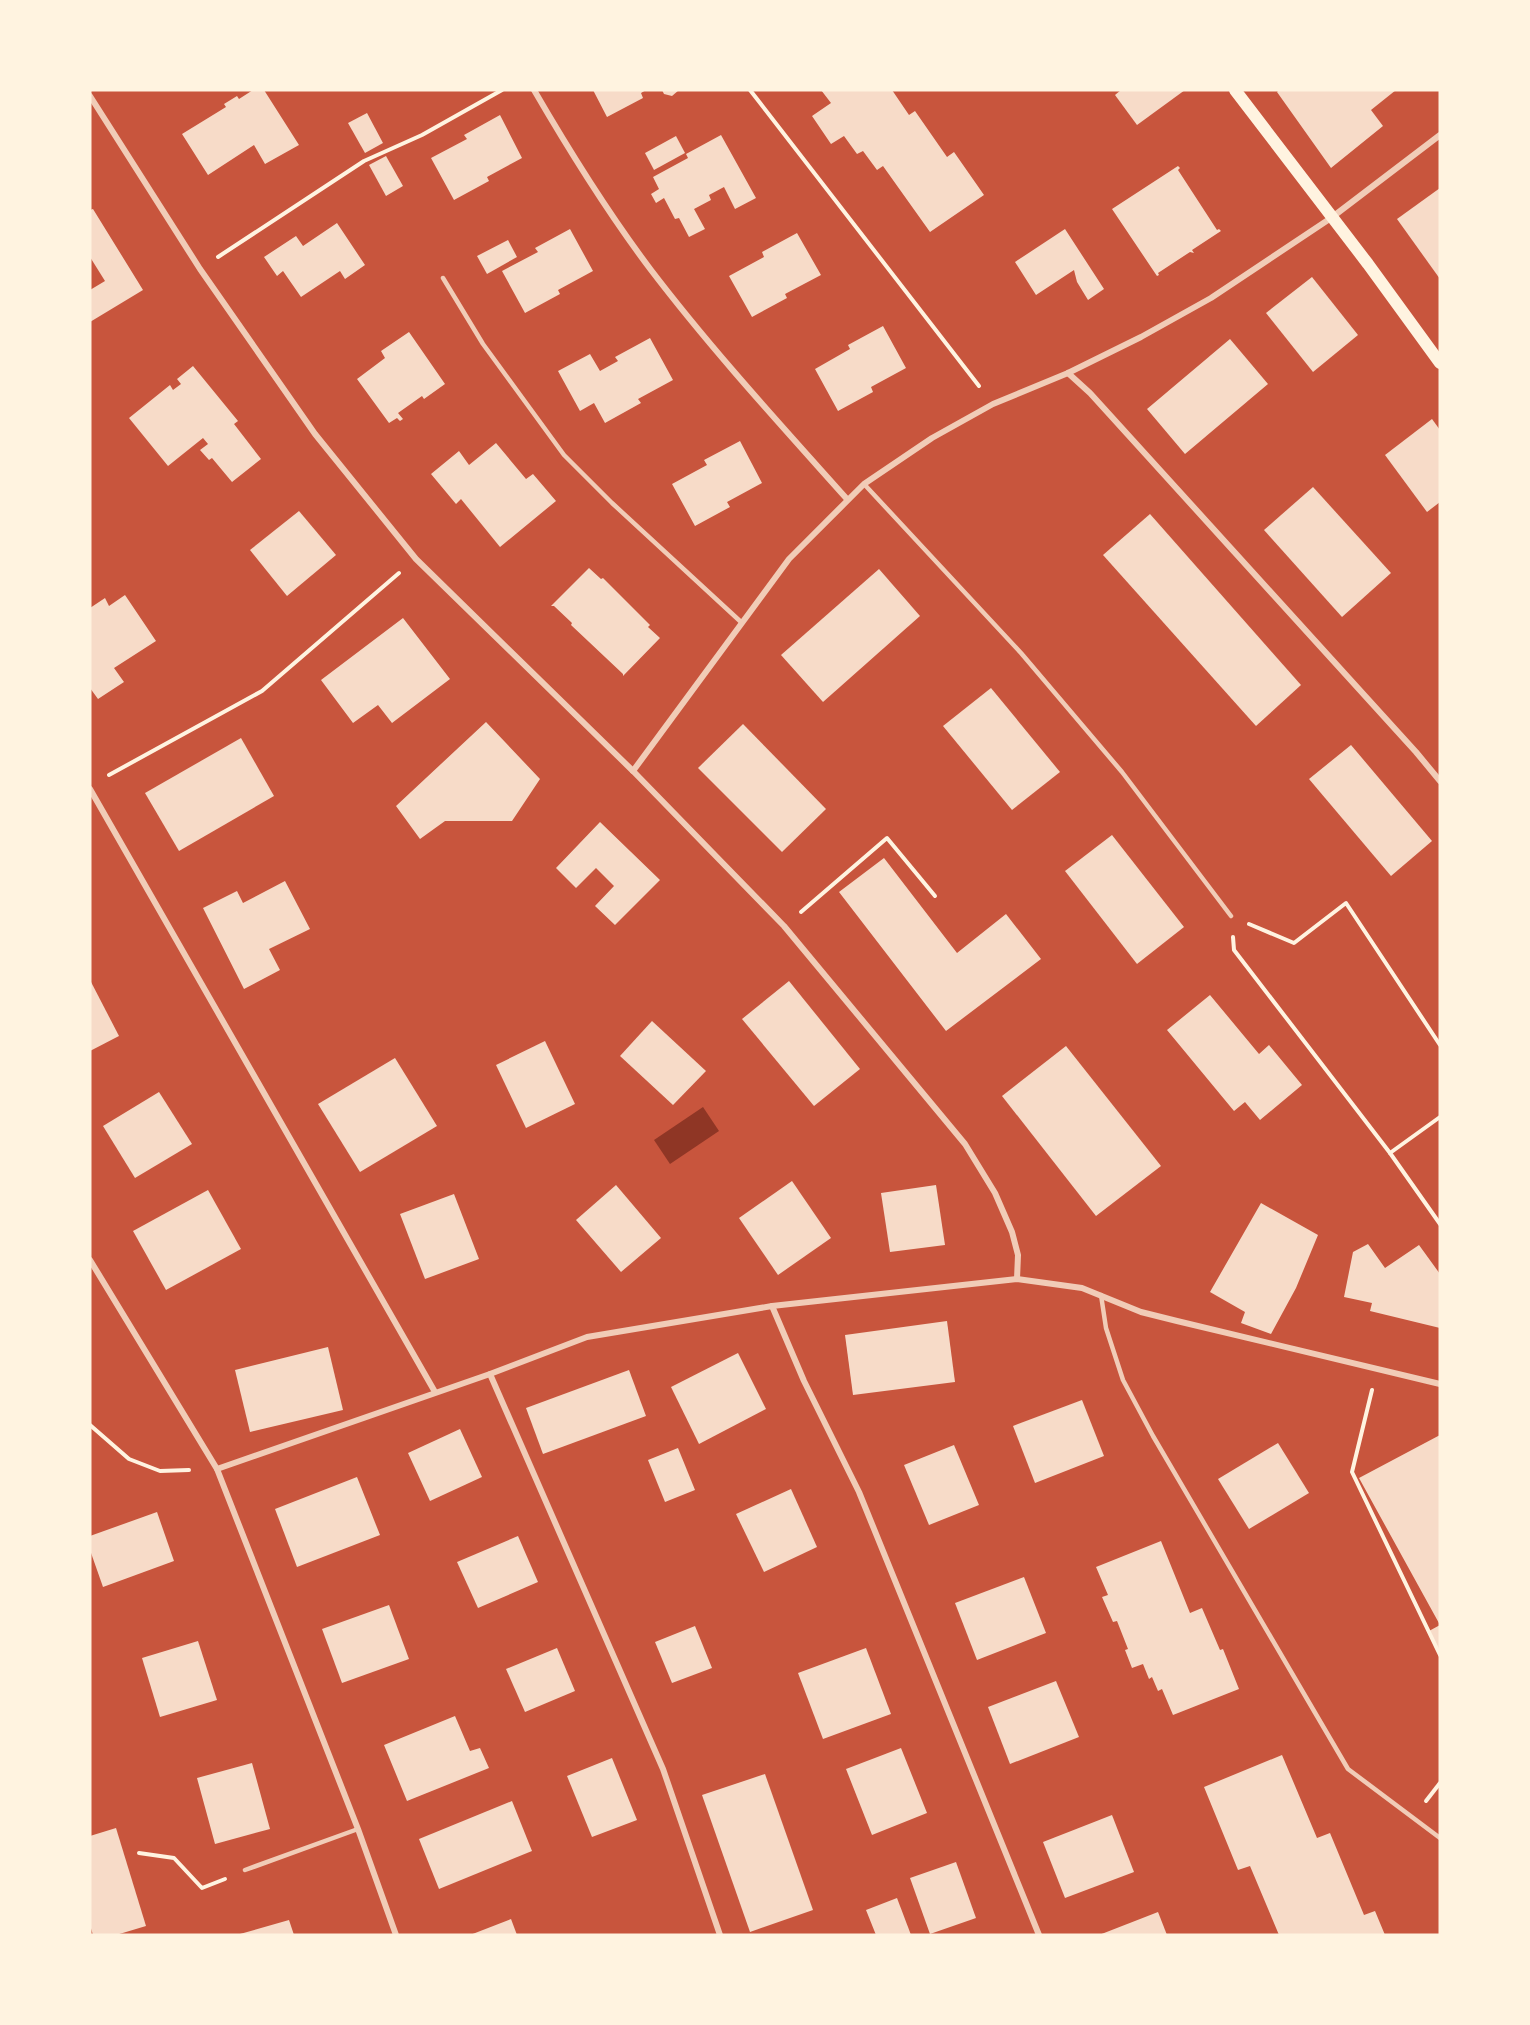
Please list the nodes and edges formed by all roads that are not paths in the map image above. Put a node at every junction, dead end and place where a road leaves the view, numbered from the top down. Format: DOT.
graph roads {
  1 [pos="534,90"];
  2 [pos="1235,90"];
  3 [pos="90,96"];
  4 [pos="1440,135"];
  5 [pos="1331,218"];
  6 [pos="443,278"];
  7 [pos="1440,363"];
  8 [pos="1068,373"];
  9 [pos="864,484"];
  10 [pos="847,499"];
  11 [pos="741,622"];
  12 [pos="633,771"];
  13 [pos="1440,781"];
  14 [pos="90,789"];
  15 [pos="1231,916"];
  16 [pos="90,1260"];
  17 [pos="1017,1279"];
  18 [pos="1101,1295"];
  19 [pos="772,1306"];
  20 [pos="490,1374"];
  21 [pos="1440,1384"];
  22 [pos="435,1392"];
  23 [pos="217,1469"];
  24 [pos="358,1829"];
  25 [pos="1440,1838"];
  26 [pos="245,1870"];
  27 [pos="396,1935"];
  28 [pos="720,1935"];
  29 [pos="1039,1935"];
  1 -- 10 [label="street"];
  2 -- 5 [label="main road"];
  3 -- 12 [label="street"];
  4 -- 5 [label="street"];
  5 -- 7 [label="main road"];
  5 -- 8 [label="street"];
  6 -- 11 [label="lane"];
  8 -- 9 [label="street"];
  8 -- 13 [label="street"];
  9 -- 10 [label="street"];
  9 -- 15 [label="lane"];
  10 -- 11 [label="street"];
  11 -- 12 [label="street"];
  12 -- 17 [label="street"];
  14 -- 22 [label="street"];
  16 -- 23 [label="street"];
  17 -- 18 [label="street"];
  17 -- 19 [label="street"];
  18 -- 21 [label="street"];
  18 -- 25 [label="lane"];
  19 -- 20 [label="street"];
  19 -- 29 [label="street"];
  20 -- 22 [label="street"];
  20 -- 28 [label="street"];
  22 -- 23 [label="street"];
  23 -- 24 [label="street"];
  24 -- 26 [label="lane"];
  24 -- 27 [label="street"];
}
